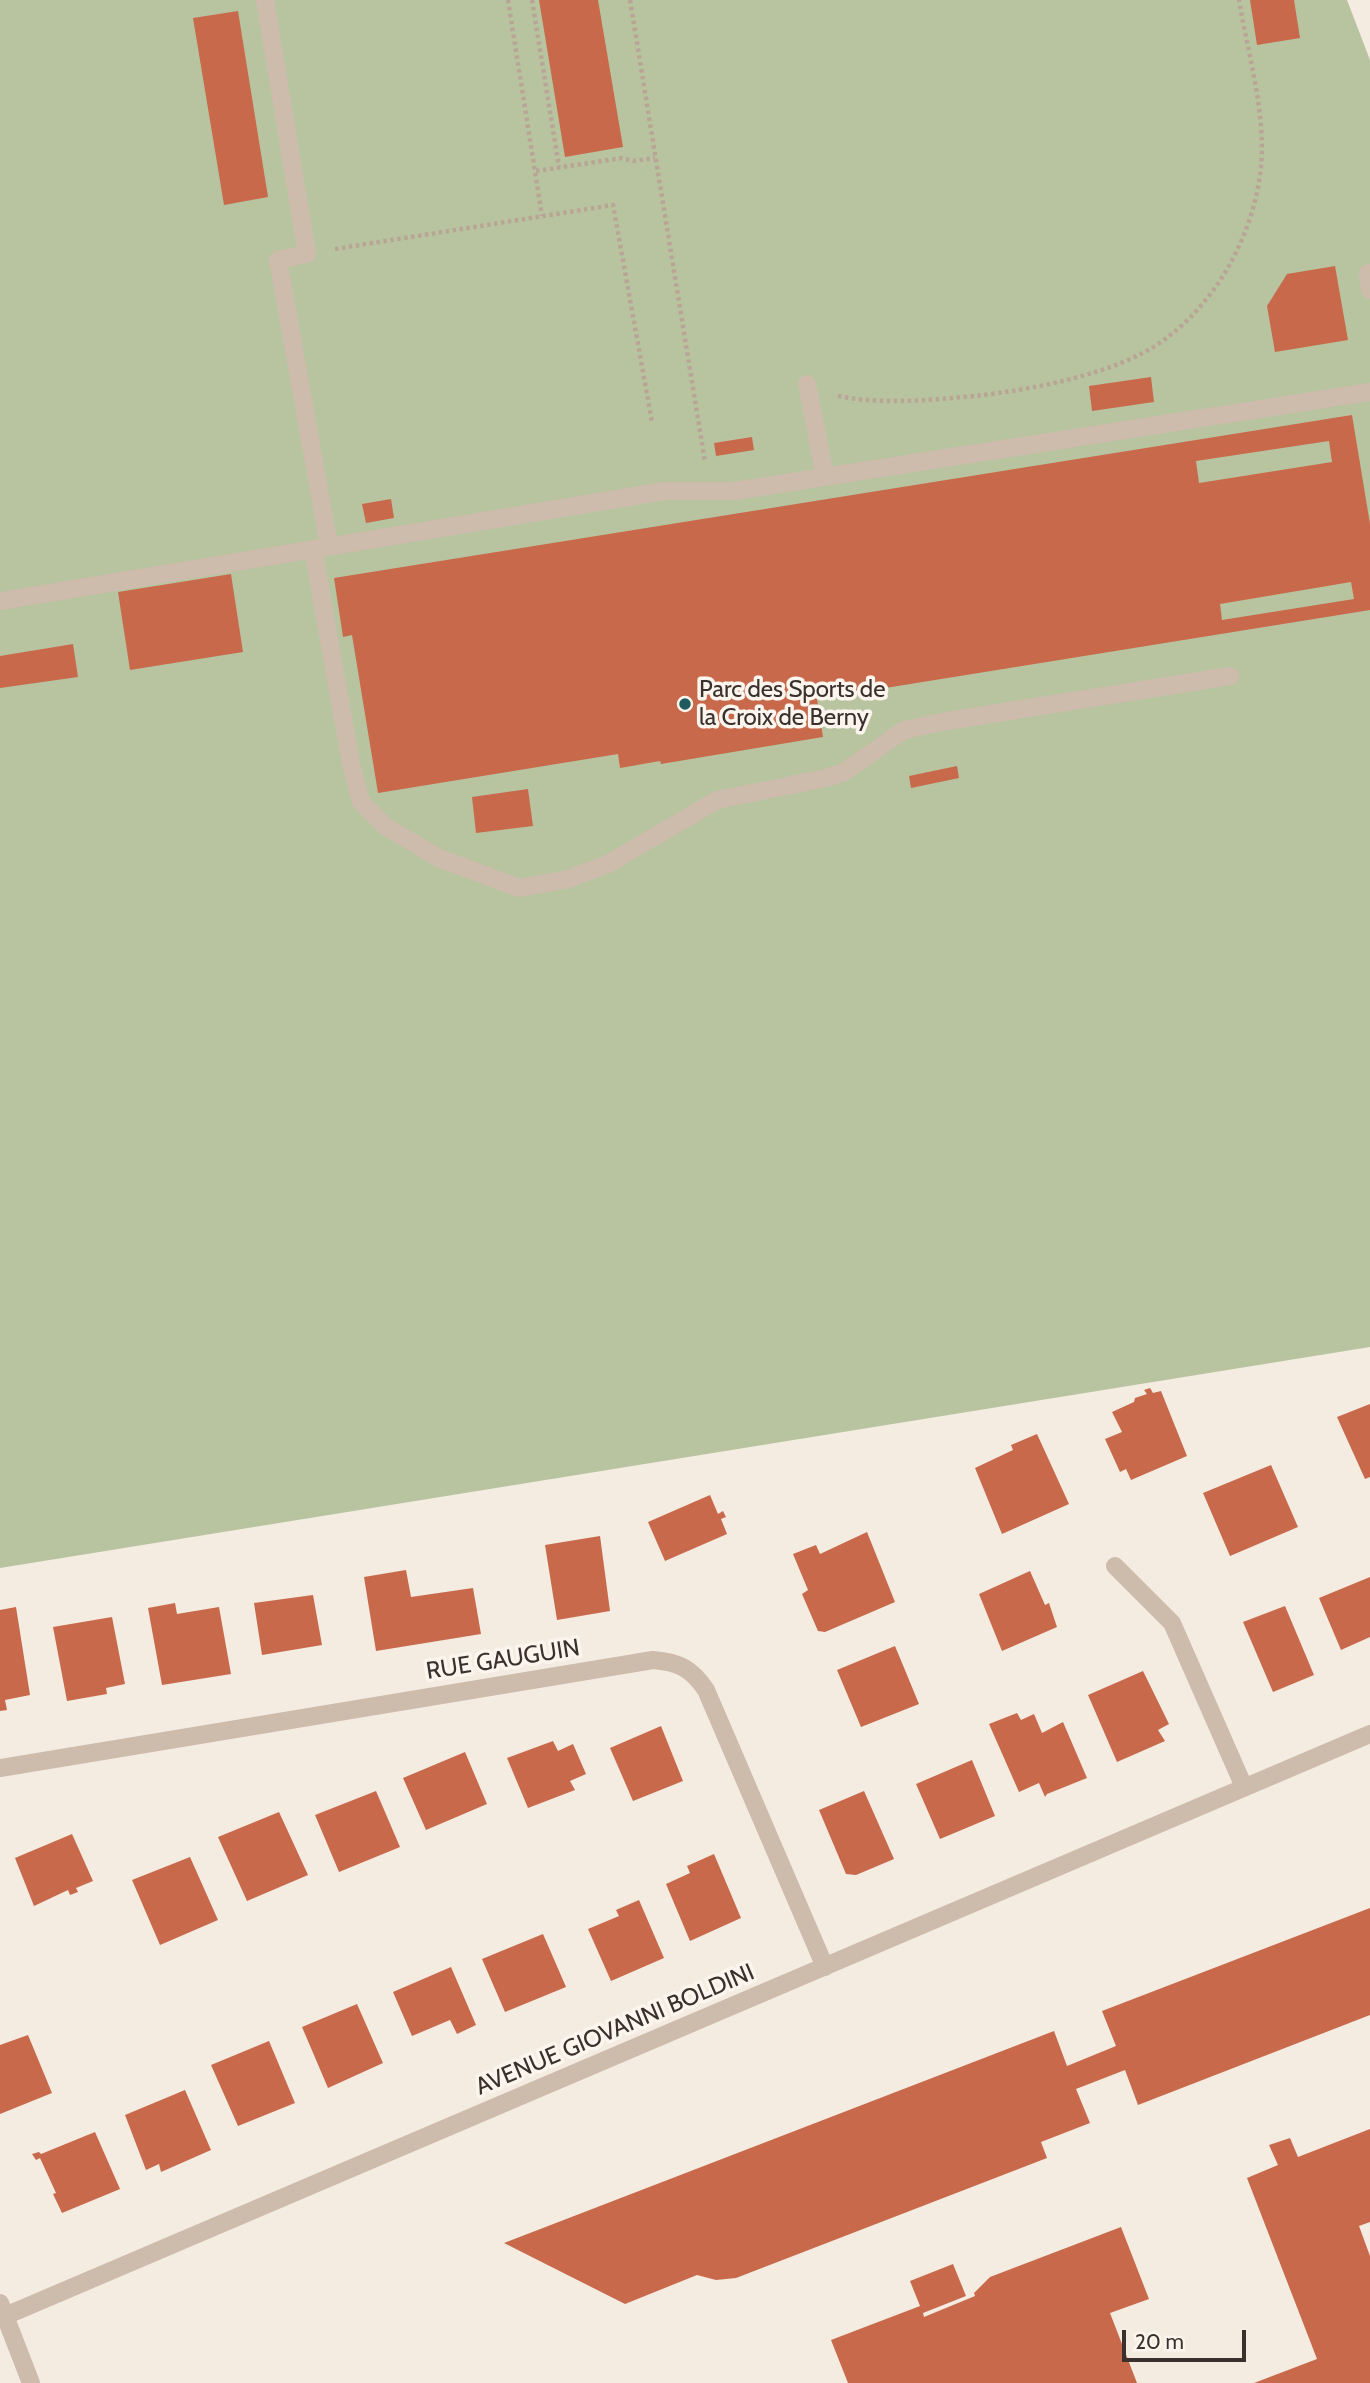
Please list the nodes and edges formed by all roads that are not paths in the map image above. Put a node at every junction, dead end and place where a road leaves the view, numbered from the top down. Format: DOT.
graph roads {
  1 [pos="265,0"];
  2 [pos="807,384"];
  3 [pos="1370,392"];
  4 [pos="825,477"];
  5 [pos="321,548"];
  6 [pos="0,601"];
  7 [pos="1230,676"];
  8 [pos="1115,1566"];
  9 [pos="1370,1734"];
  10 [pos="0,1768"];
  11 [pos="1244,1787"];
  12 [pos="825,1968"];
  13 [pos="3,2309"];
  14 [pos="31,2383"];
  1 -- 5 [label="street"];
  2 -- 4 [label="street"];
  3 -- 4 [label="street"];
  4 -- 5 [label="street"];
  5 -- 6 [label="street"];
  5 -- 7 [label="street"];
  8 -- 11 [label="street"];
  9 -- 11 [label="street, AVENUE GIOVANNI BOLDINI"];
  10 -- 12 [label="street, RUE GAUGUIN"];
  11 -- 12 [label="street, AVENUE GIOVANNI BOLDINI"];
  12 -- 13 [label="street, AVENUE GIOVANNI BOLDINI"];
  13 -- 14 [label="street"];
}
